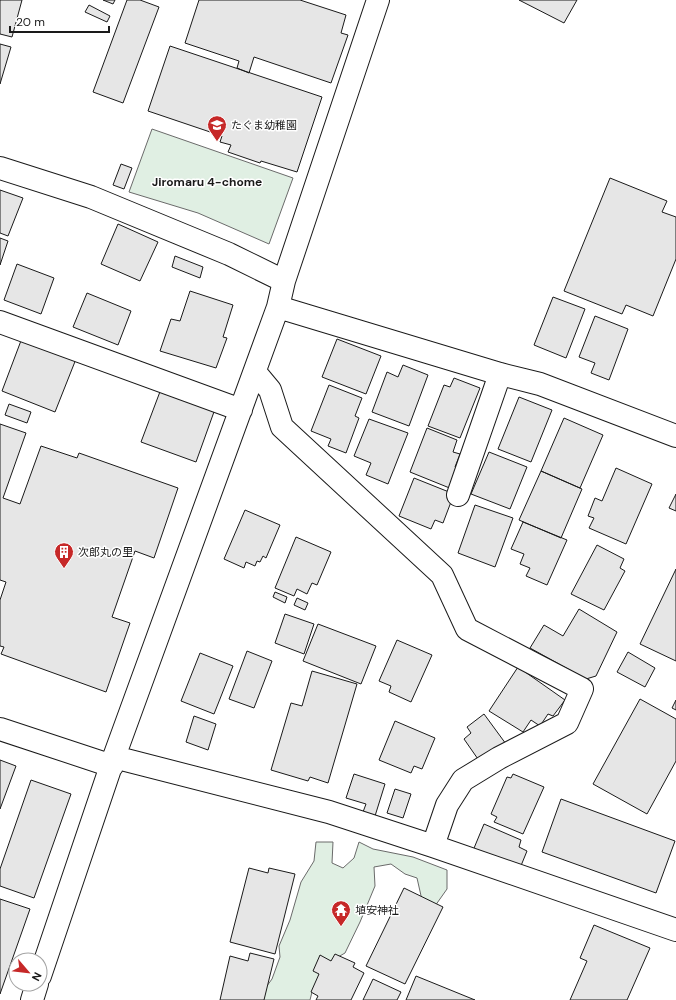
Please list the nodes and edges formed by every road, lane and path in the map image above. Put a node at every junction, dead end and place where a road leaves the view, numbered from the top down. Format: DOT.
graph roads {
  1 [pos="378,0"];
  2 [pos="0,168"];
  3 [pos="284,281"];
  4 [pos="278,307"];
  5 [pos="0,322"];
  6 [pos="255,372"];
  7 [pos="500,374"];
  8 [pos="240,410"];
  9 [pos="676,436"];
  10 [pos="458,495"];
  11 [pos="0,729"];
  12 [pos="113,762"];
  13 [pos="433,846"];
  14 [pos="676,930"];
  15 [pos="48,953"];
  1 -- 3 [label="street"];
  2 -- 3 [label="street"];
  3 -- 4 [label="street"];
  4 -- 6 [label="street"];
  4 -- 7 [label="street"];
  5 -- 8 [label="street"];
  6 -- 8 [label="street"];
  6 -- 13 [label="street"];
  7 -- 9 [label="street"];
  7 -- 10 [label="street"];
  8 -- 12 [label="street"];
  11 -- 12 [label="street"];
  12 -- 13 [label="street"];
  12 -- 15 [label="street"];
  13 -- 14 [label="street"];
}
